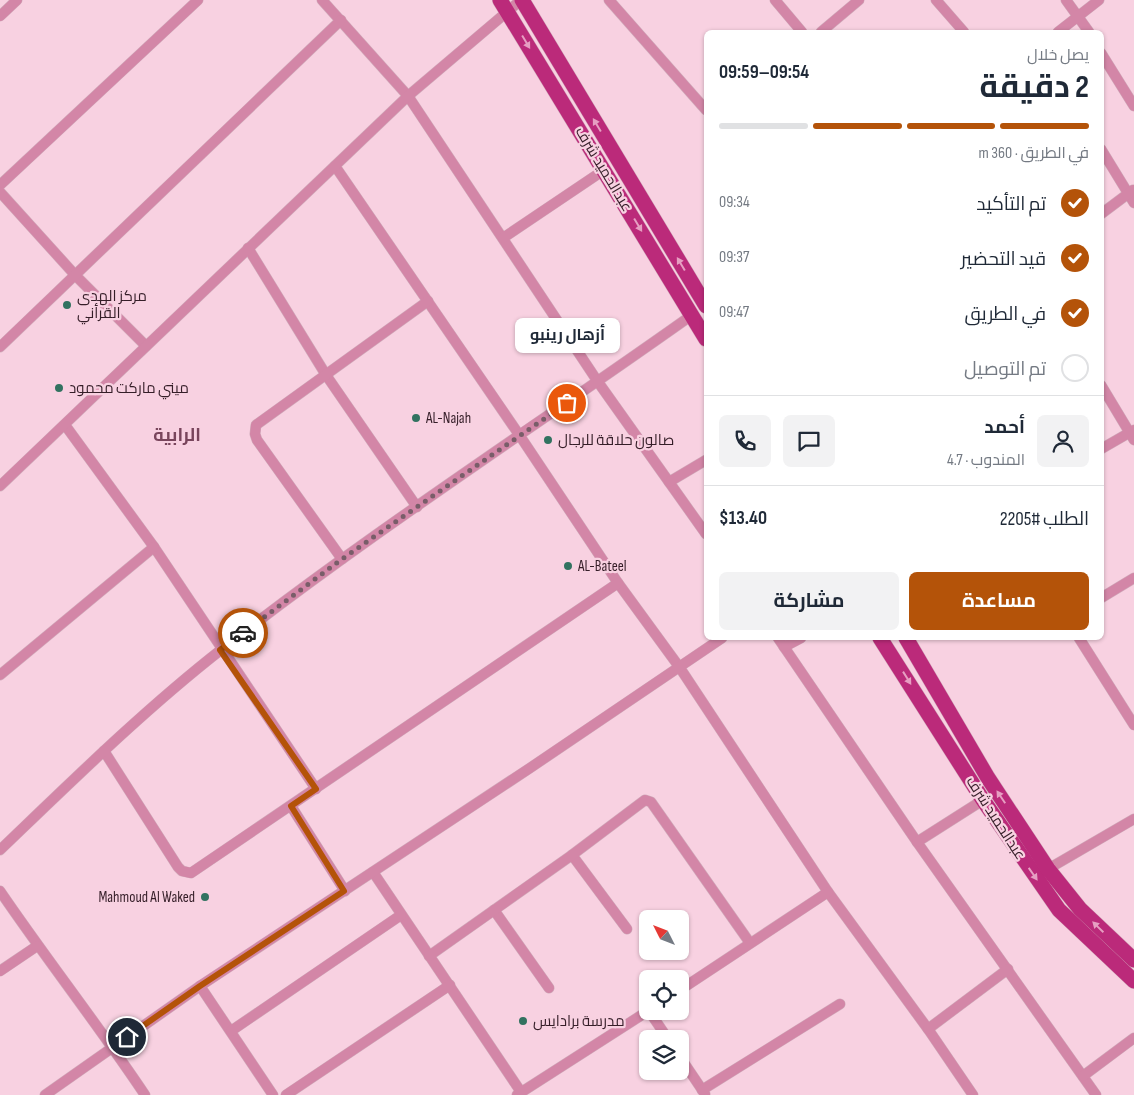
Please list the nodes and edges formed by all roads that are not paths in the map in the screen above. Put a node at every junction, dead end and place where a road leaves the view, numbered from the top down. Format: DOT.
graph roads {
  1 [pos="17,0"];
  2 [pos="198,0"];
  3 [pos="322,0"];
  4 [pos="521,0"];
  5 [pos="609,0"];
  6 [pos="775,0"];
  7 [pos="859,0"];
  8 [pos="936,0"];
  9 [pos="1066,0"];
  10 [pos="1099,0"];
  11 [pos="503,5"];
  12 [pos="0,16"];
  13 [pos="1079,16"];
  14 [pos="341,20"];
  15 [pos="800,30"];
  16 [pos="823,30"];
  17 [pos="962,30"];
  18 [pos="1061,30"];
  19 [pos="1088,30"];
  20 [pos="1104,58"];
  21 [pos="408,96"];
  22 [pos="1134,106"];
  23 [pos="704,108"];
  24 [pos="1104,153"];
  25 [pos="335,166"];
  26 [pos="604,170"];
  27 [pos="0,185"];
  28 [pos="1131,191"];
  29 [pos="0,192"];
  30 [pos="1134,203"];
  31 [pos="1104,212"];
  32 [pos="503,238"];
  33 [pos="248,248"];
  34 [pos="76,276"];
  35 [pos="428,301"];
  36 [pos="704,301"];
  37 [pos="692,315"];
  38 [pos="704,336"];
  39 [pos="0,346"];
  40 [pos="146,346"];
  41 [pos="326,375"];
  42 [pos="598,382"];
  43 [pos="1104,390"];
  44 [pos="65,425"];
  45 [pos="1132,434"];
  46 [pos="520,436"];
  47 [pos="1104,448"];
  48 [pos="704,461"];
  49 [pos="669,482"];
  50 [pos="0,486"];
  51 [pos="417,507"];
  52 [pos="704,531"];
  53 [pos="154,547"];
  54 [pos="342,559"];
  55 [pos="1134,578"];
  56 [pos="618,583"];
  57 [pos="1104,596"];
  58 [pos="719,640"];
  59 [pos="779,640"];
  60 [pos="797,640"];
  61 [pos="881,640"];
  62 [pos="907,640"];
  63 [pos="1080,640"];
  64 [pos="784,647"];
  65 [pos="220,650"];
  66 [pos="680,668"];
  67 [pos="0,675"];
  68 [pos="1134,725"];
  69 [pos="104,751"];
  70 [pos="316,789"];
  71 [pos="983,800"];
  72 [pos="291,806"];
  73 [pos="1134,819"];
  74 [pos="917,842"];
  75 [pos="0,850"];
  76 [pos="572,856"];
  77 [pos="1048,869"];
  78 [pos="373,872"];
  79 [pos="0,891"];
  80 [pos="344,891"];
  81 [pos="828,892"];
  82 [pos="494,910"];
  83 [pos="401,915"];
  84 [pos="627,929"];
  85 [pos="750,943"];
  86 [pos="37,946"];
  87 [pos="430,956"];
  88 [pos="1134,960"];
  89 [pos="1008,969"];
  90 [pos="0,972"];
  91 [pos="1134,981"];
  92 [pos="689,984"];
  93 [pos="450,985"];
  94 [pos="200,986"];
  95 [pos="550,988"];
  96 [pos="840,1004"];
  97 [pos="639,1017"];
  98 [pos="928,1029"];
  99 [pos="231,1031"];
  100 [pos="1134,1038"];
  101 [pos="113,1047"];
  102 [pos="689,1070"];
  103 [pos="1082,1076"];
  104 [pos="704,1093"];
  105 [pos="519,1094"];
  106 [pos="45,1095"];
  107 [pos="145,1095"];
  108 [pos="273,1095"];
  109 [pos="286,1095"];
  110 [pos="973,1095"];
  111 [pos="1096,1095"];
  1 -- 12 [label="street"];
  2 -- 27 [label="street"];
  3 -- 14 [label="street"];
  4 -- 11 [label="street"];
  36 -- 4 [label="main road, عبدالحميد شرف, one-way"];
  5 -- 23 [label="street"];
  6 -- 15 [label="street"];
  7 -- 16 [label="street"];
  8 -- 17 [label="street"];
  9 -- 13 [label="street"];
  10 -- 13 [label="street"];
  11 -- 21 [label="street"];
  11 -- 26 [label="main road, عبدالحميد شرف, one-way"];
  13 -- 18 [label="street"];
  13 -- 19 [label="street"];
  14 -- 21 [label="street"];
  14 -- 34 [label="street"];
  20 -- 22 [label="street"];
  21 -- 25 [label="street"];
  21 -- 32 [label="street"];
  24 -- 28 [label="street"];
  25 -- 33 [label="street"];
  25 -- 35 [label="street"];
  26 -- 32 [label="street"];
  26 -- 37 [label="main road, عبدالحميد شرف, one-way"];
  28 -- 30 [label="street"];
  28 -- 31 [label="street"];
  29 -- 34 [label="street"];
  32 -- 42 [label="street"];
  33 -- 40 [label="street"];
  33 -- 41 [label="street"];
  34 -- 39 [label="street"];
  34 -- 40 [label="street"];
  35 -- 41 [label="street"];
  35 -- 46 [label="street"];
  37 -- 38 [label="main road, عبدالحميد شرف"];
  37 -- 42 [label="street"];
  40 -- 44 [label="street"];
  41 -- 51 [label="street"];
  41 -- 54 [label="street"];
  42 -- 46 [label="street"];
  42 -- 49 [label="street"];
  43 -- 45 [label="street"];
  44 -- 50 [label="street"];
  44 -- 53 [label="street"];
  45 -- 47 [label="street"];
  46 -- 51 [label="street"];
  46 -- 56 [label="street"];
  48 -- 49 [label="street"];
  49 -- 52 [label="street"];
  51 -- 54 [label="street"];
  53 -- 65 [label="street"];
  53 -- 67 [label="street"];
  54 -- 65 [label="street"];
  55 -- 57 [label="street"];
  56 -- 66 [label="street"];
  56 -- 70 [label="street"];
  58 -- 66 [label="street"];
  59 -- 64 [label="street"];
  60 -- 64 [label="street"];
  61 -- 71 [label="main road, عبدالحميد شرف, one-way"];
  77 -- 62 [label="main road, عبدالحميد شرف, one-way"];
  63 -- 68 [label="street"];
  64 -- 74 [label="street"];
  65 -- 69 [label="street"];
  65 -- 70 [label="street"];
  66 -- 78 [label="street"];
  66 -- 81 [label="street"];
  69 -- 72 [label="street"];
  69 -- 75 [label="street"];
  70 -- 72 [label="street"];
  71 -- 74 [label="street"];
  71 -- 91 [label="main road, عبدالحميد شرف, one-way"];
  72 -- 80 [label="street"];
  73 -- 77 [label="street"];
  74 -- 89 [label="street"];
  76 -- 82 [label="street"];
  76 -- 84 [label="street"];
  76 -- 85 [label="street"];
  88 -- 77 [label="main road, عبدالحميد شرف, one-way"];
  78 -- 80 [label="street"];
  78 -- 83 [label="street"];
  79 -- 86 [label="street"];
  80 -- 94 [label="street"];
  81 -- 85 [label="street"];
  81 -- 98 [label="street"];
  82 -- 87 [label="street"];
  82 -- 95 [label="street"];
  83 -- 87 [label="street"];
  83 -- 99 [label="street"];
  85 -- 92 [label="street"];
  86 -- 90 [label="street"];
  86 -- 101 [label="street"];
  87 -- 93 [label="street"];
  89 -- 98 [label="street"];
  89 -- 103 [label="street"];
  93 -- 105 [label="street"];
  93 -- 109 [label="street"];
  94 -- 99 [label="street"];
  94 -- 101 [label="street"];
  96 -- 104 [label="street"];
  97 -- 105 [label="street"];
  98 -- 110 [label="street"];
  99 -- 108 [label="street"];
  100 -- 103 [label="street"];
  101 -- 106 [label="street"];
  101 -- 107 [label="street"];
  102 -- 104 [label="street"];
  103 -- 111 [label="street"];
}
